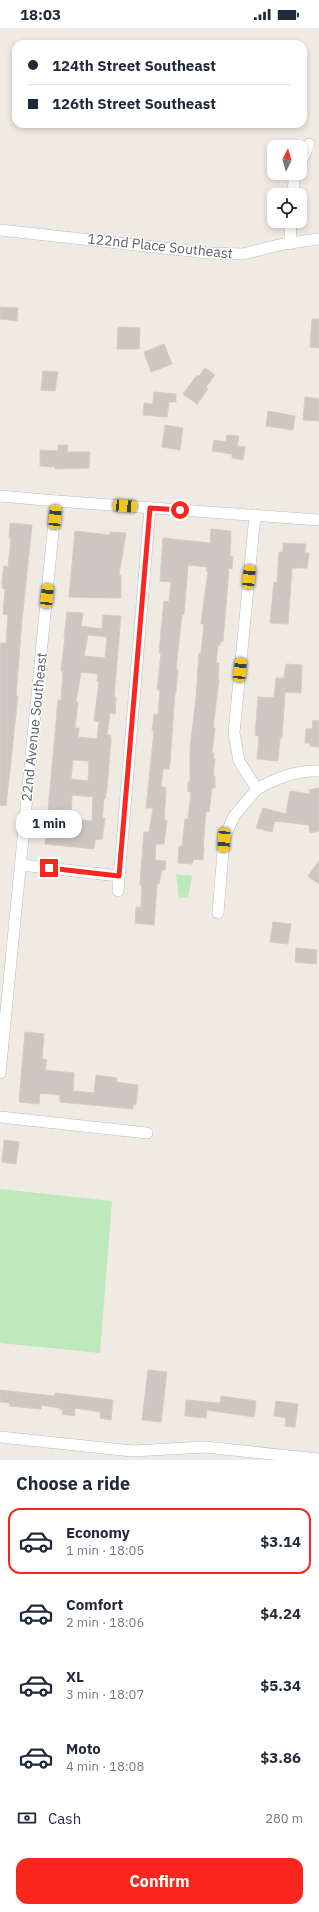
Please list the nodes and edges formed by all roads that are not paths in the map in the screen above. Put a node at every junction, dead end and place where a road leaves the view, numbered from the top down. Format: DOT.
graph roads {
  1 [pos="309,144"];
  2 [pos="307,149"];
  3 [pos="291,228"];
  4 [pos="0,230"];
  5 [pos="319,239"];
  6 [pos="290,244"];
  7 [pos="0,496"];
  8 [pos="56,501"];
  9 [pos="150,508"];
  10 [pos="254,515"];
  11 [pos="319,520"];
  12 [pos="319,771"];
  13 [pos="257,789"];
  14 [pos="21,865"];
  15 [pos="119,876"];
  16 [pos="118,891"];
  17 [pos="218,913"];
  18 [pos="0,1073"];
  19 [pos="0,1117"];
  20 [pos="148,1133"];
  21 [pos="0,1437"];
  22 [pos="319,1459"];
  1 -- 2 [label="street"];
  3 -- 6 [label="street"];
  4 -- 6 [label="street, 122nd Place Southeast"];
  5 -- 6 [label="street, 122nd Place Southeast"];
  7 -- 8 [label="street"];
  8 -- 9 [label="street"];
  8 -- 14 [label="street, 22nd Avenue Southeast"];
  9 -- 10 [label="street"];
  9 -- 15 [label="street"];
  10 -- 11 [label="street"];
  10 -- 13 [label="street"];
  12 -- 13 [label="street"];
  13 -- 17 [label="street"];
  14 -- 15 [label="street"];
  14 -- 18 [label="street, 22nd Avenue Southeast"];
  15 -- 16 [label="street"];
  19 -- 20 [label="street"];
  21 -- 22 [label="street"];
}
